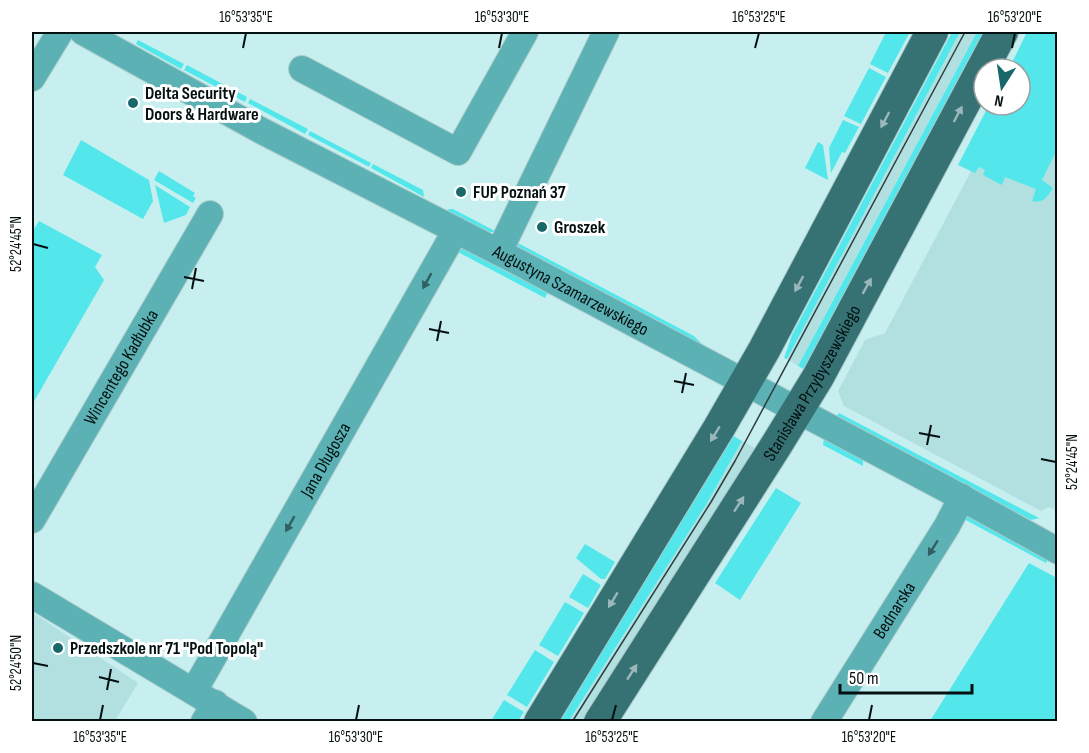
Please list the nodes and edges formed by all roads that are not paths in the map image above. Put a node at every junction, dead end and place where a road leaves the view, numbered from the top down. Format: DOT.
graph roads {
  1 [pos="60,32"];
  2 [pos="83,32"];
  3 [pos="525,32"];
  4 [pos="606,32"];
  5 [pos="933,32"];
  6 [pos="1002,32"];
  7 [pos="302,69"];
  8 [pos="32,78"];
  9 [pos="210,214"];
  10 [pos="456,230"];
  11 [pos="499,252"];
  12 [pos="745,383"];
  13 [pos="797,411"];
  14 [pos="962,498"];
  15 [pos="32,520"];
  16 [pos="1058,551"];
  17 [pos="32,595"];
  18 [pos="205,705"];
  19 [pos="244,722"];
  20 [pos="540,722"];
  21 [pos="600,722"];
  22 [pos="824,722"];
  1 -- 8 [label="street"];
  2 -- 10 [label="street, Augustyna Szamarzewskiego"];
  3 -- 7 [label="street"];
  4 -- 11 [label="street"];
  5 -- 12 [label="main road, one-way"];
  13 -- 6 [label="main road, Stanisława Przybyszewskiego, one-way"];
  9 -- 15 [label="street, Wincentego Kadłubka"];
  10 -- 11 [label="street, Augustyna Szamarzewskiego"];
  10 -- 18 [label="street, Jana Długosza, one-way"];
  11 -- 12 [label="street, Augustyna Szamarzewskiego"];
  12 -- 13 [label="street, Augustyna Szamarzewskiego"];
  12 -- 20 [label="main road, one-way"];
  13 -- 14 [label="street, Augustyna Szamarzewskiego"];
  21 -- 13 [label="main road, Stanisława Przybyszewskiego, one-way"];
  14 -- 16 [label="street, Augustyna Szamarzewskiego"];
  14 -- 22 [label="street, Bednarska, one-way"];
  17 -- 18 [label="street"];
  18 -- 19 [label="street"];
}
